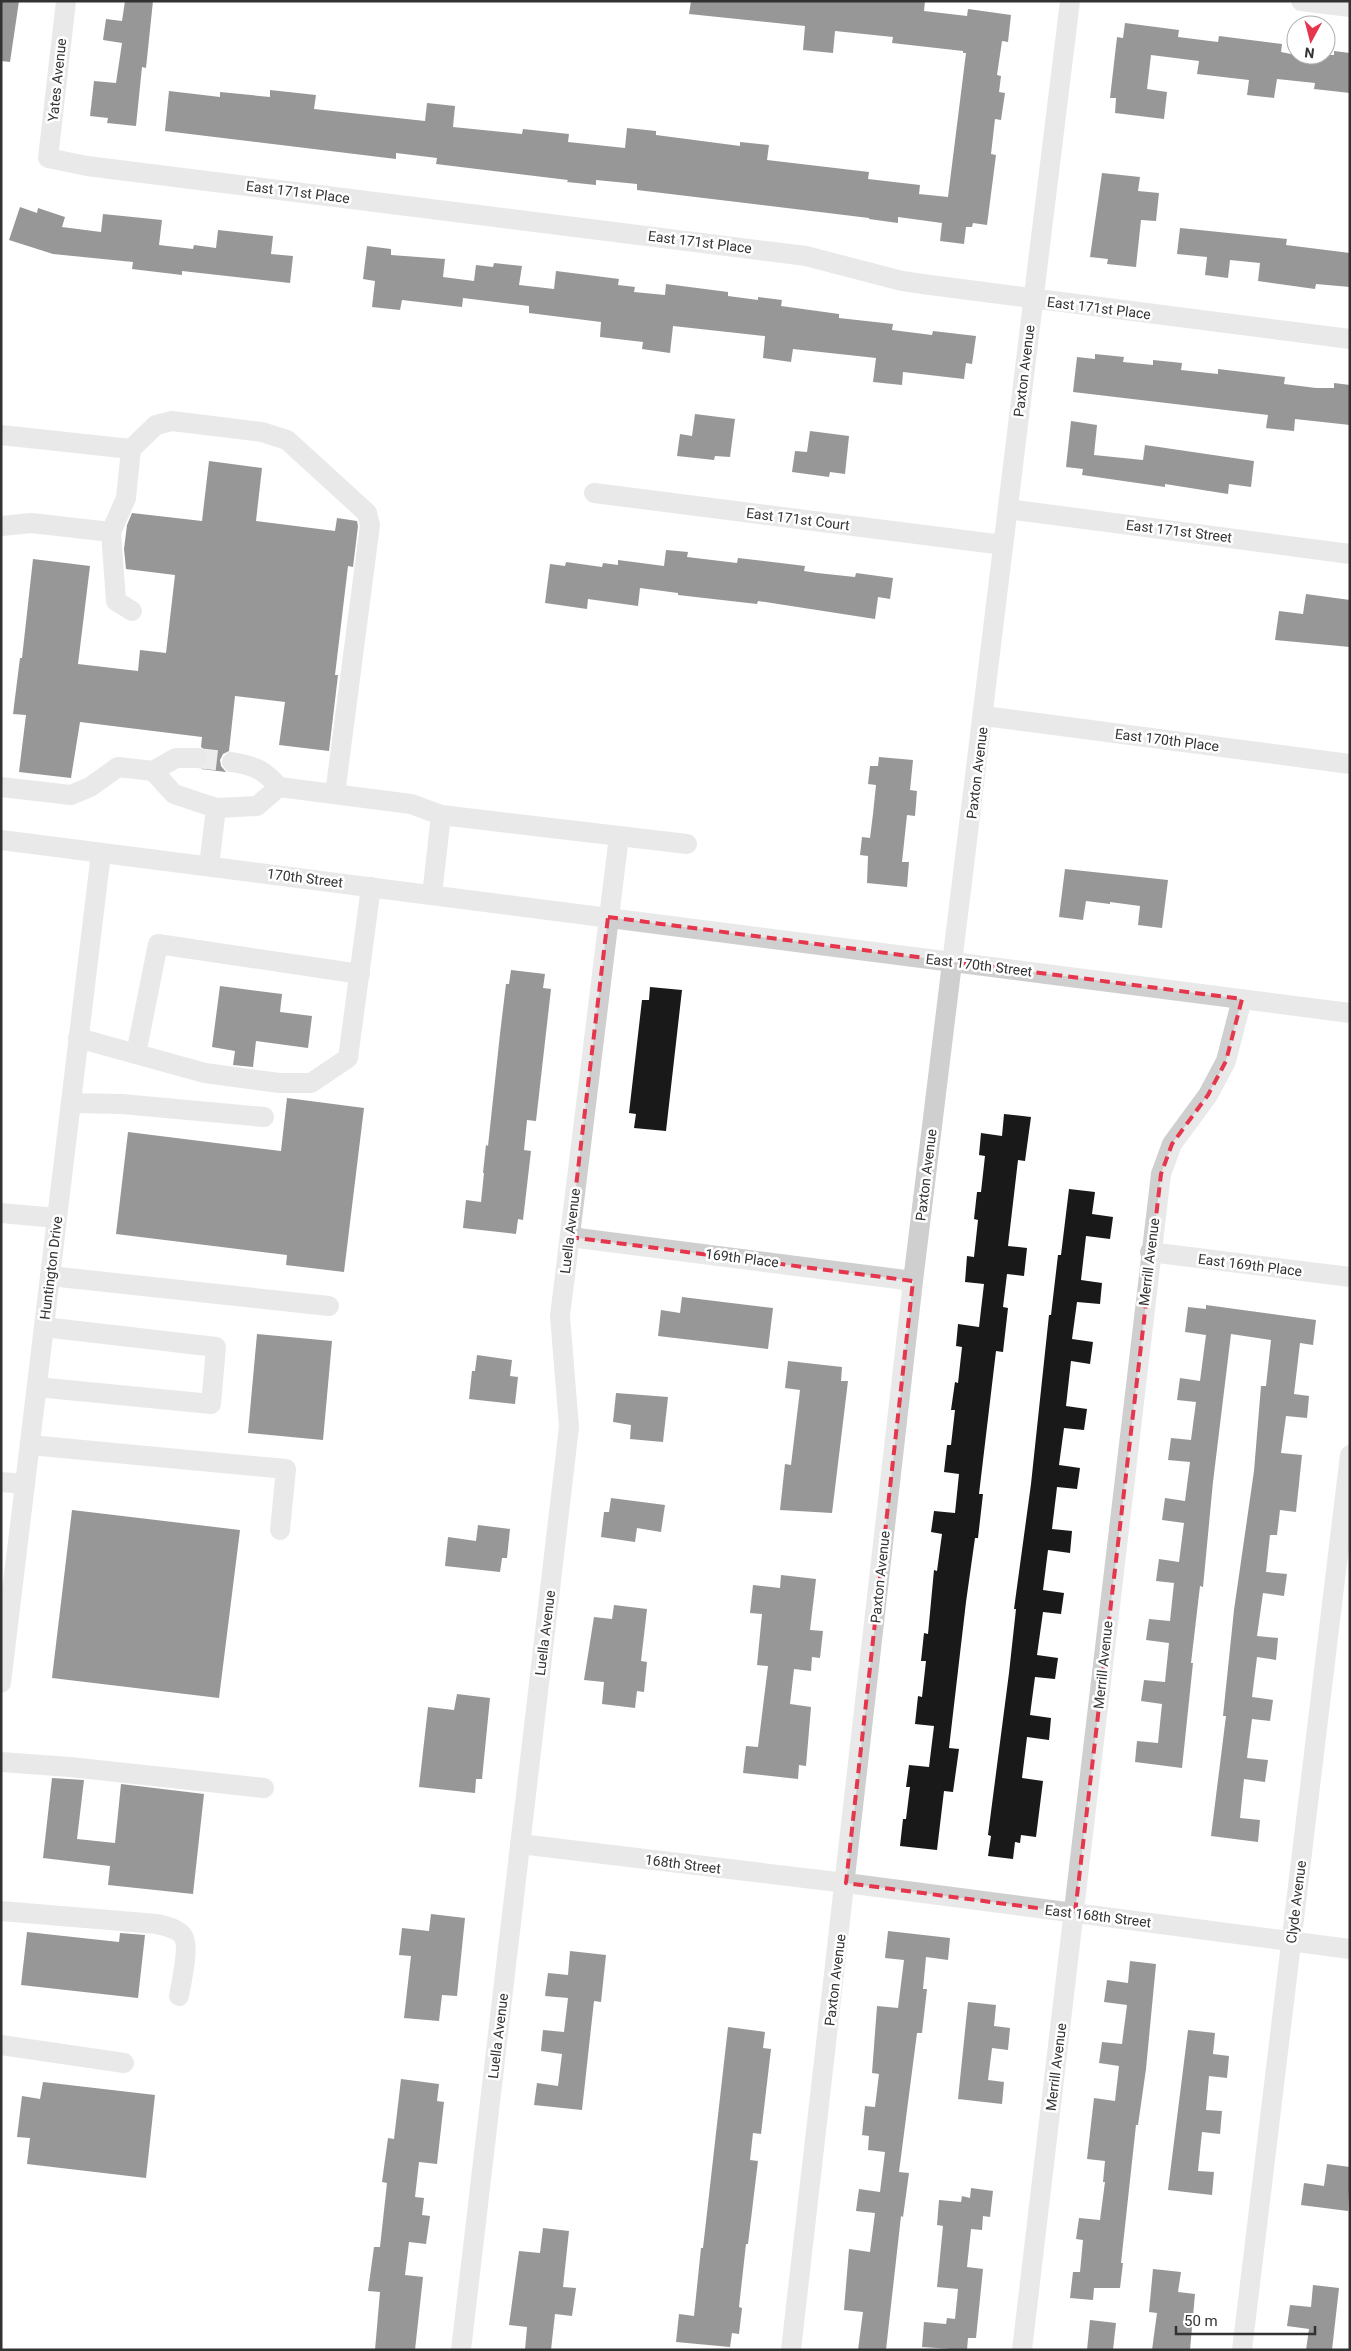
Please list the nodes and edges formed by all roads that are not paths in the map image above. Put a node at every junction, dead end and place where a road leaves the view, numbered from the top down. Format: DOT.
graph roads {
  1 [pos="66,1"];
  2 [pos="1070,1"];
  3 [pos="1301,1"];
  4 [pos="1350,7"];
  5 [pos="48,158"];
  6 [pos="1033,299"];
  7 [pos="1350,339"];
  8 [pos="1,435"];
  9 [pos="131,449"];
  10 [pos="594,493"];
  11 [pos="1008,509"];
  12 [pos="2,528"];
  13 [pos="111,532"];
  14 [pos="1003,544"];
  15 [pos="1350,554"];
  16 [pos="132,611"];
  17 [pos="984,716"];
  18 [pos="197,758"];
  19 [pos="232,762"];
  20 [pos="1350,764"];
  21 [pos="153,772"];
  22 [pos="1,787"];
  23 [pos="279,787"];
  24 [pos="335,794"];
  25 [pos="216,808"];
  26 [pos="440,815"];
  27 [pos="619,836"];
  28 [pos="1,840"];
  29 [pos="687,844"];
  30 [pos="101,853"];
  31 [pos="208,866"];
  32 [pos="371,887"];
  33 [pos="432,895"];
  34 [pos="608,917"];
  35 [pos="953,961"];
  36 [pos="360,974"];
  37 [pos="1242,999"];
  38 [pos="1350,1013"];
  39 [pos="78,1038"];
  40 [pos="136,1054"];
  41 [pos="71,1102"];
  42 [pos="264,1117"];
  43 [pos="1,1213"];
  44 [pos="57,1218"];
  45 [pos="570,1237"];
  46 [pos="1150,1252"];
  47 [pos="50,1276"];
  48 [pos="1350,1278"];
  49 [pos="913,1281"];
  50 [pos="329,1306"];
  51 [pos="44,1327"];
  52 [pos="37,1387"];
  53 [pos="30,1445"];
  54 [pos="1350,1455"];
  55 [pos="1,1482"];
  56 [pos="25,1484"];
  57 [pos="280,1530"];
  58 [pos="1,1683"];
  59 [pos="1,1762"];
  60 [pos="264,1788"];
  61 [pos="520,1844"];
  62 [pos="846,1883"];
  63 [pos="1,1911"];
  64 [pos="1075,1914"];
  65 [pos="1291,1942"];
  66 [pos="1350,1949"];
  67 [pos="179,1996"];
  68 [pos="1,2045"];
  69 [pos="124,2063"];
  70 [pos="461,2350"];
  71 [pos="791,2350"];
  72 [pos="1022,2350"];
  73 [pos="1242,2350"];
  1 -- 5 [label="street, Yates Avenue"];
  2 -- 6 [label="street, Paxton Avenue"];
  3 -- 4 [label="street"];
  5 -- 6 [label="street, East 171st Place"];
  6 -- 7 [label="street, East 171st Place"];
  6 -- 11 [label="street, Paxton Avenue"];
  8 -- 9 [label="street"];
  9 -- 13 [label="street"];
  9 -- 24 [label="street"];
  10 -- 14 [label="street, East 171st Court"];
  11 -- 14 [label="street, Paxton Avenue"];
  11 -- 15 [label="street, East 171st Street"];
  12 -- 13 [label="street"];
  13 -- 16 [label="street"];
  14 -- 17 [label="street, Paxton Avenue"];
  17 -- 20 [label="street, East 170th Place"];
  17 -- 35 [label="street, Paxton Avenue"];
  18 -- 21 [label="street"];
  19 -- 23 [label="street"];
  21 -- 22 [label="street"];
  21 -- 25 [label="street"];
  23 -- 24 [label="street"];
  23 -- 25 [label="street"];
  24 -- 26 [label="street"];
  25 -- 31 [label="street"];
  26 -- 27 [label="street"];
  26 -- 33 [label="street"];
  27 -- 29 [label="street"];
  27 -- 34 [label="street, Luella Avenue"];
  28 -- 30 [label="street, 170th Street"];
  30 -- 31 [label="street, 170th Street"];
  30 -- 39 [label="street, Huntington Drive"];
  31 -- 32 [label="street, 170th Street"];
  32 -- 33 [label="street, 170th Street"];
  32 -- 36 [label="street"];
  33 -- 34 [label="street, 170th Street"];
  34 -- 35 [label="street, East 170th Street"];
  34 -- 45 [label="street, Luella Avenue"];
  35 -- 37 [label="street, East 170th Street"];
  35 -- 49 [label="street, Paxton Avenue"];
  36 -- 40 [label="street"];
  36 -- 40 [label="street"];
  37 -- 38 [label="street, East 170th Street"];
  37 -- 46 [label="street, Merrill Avenue"];
  39 -- 40 [label="street"];
  39 -- 41 [label="street, Huntington Drive"];
  41 -- 42 [label="street"];
  41 -- 44 [label="street, Huntington Drive"];
  43 -- 44 [label="street"];
  44 -- 47 [label="street, Huntington Drive"];
  45 -- 49 [label="street, 169th Place"];
  45 -- 61 [label="street, Luella Avenue"];
  46 -- 48 [label="street, East 169th Place"];
  46 -- 64 [label="street, Merrill Avenue"];
  47 -- 50 [label="street"];
  47 -- 51 [label="street, Huntington Drive"];
  49 -- 62 [label="street, Paxton Avenue"];
  51 -- 52 [label="street, Huntington Drive"];
  51 -- 52 [label="street"];
  52 -- 53 [label="street, Huntington Drive"];
  53 -- 56 [label="street, Huntington Drive"];
  53 -- 57 [label="street"];
  54 -- 65 [label="street, Clyde Avenue"];
  55 -- 56 [label="street"];
  56 -- 58 [label="street, Huntington Drive"];
  59 -- 60 [label="street"];
  61 -- 62 [label="street, 168th Street"];
  61 -- 70 [label="street, Luella Avenue"];
  62 -- 64 [label="street, East 168th Street"];
  62 -- 71 [label="street, Paxton Avenue"];
  63 -- 67 [label="street"];
  64 -- 65 [label="street, East 168th Street"];
  64 -- 72 [label="street, Merrill Avenue"];
  65 -- 66 [label="street, East 168th Street"];
  65 -- 73 [label="street, Clyde Avenue"];
  68 -- 69 [label="street"];
}
